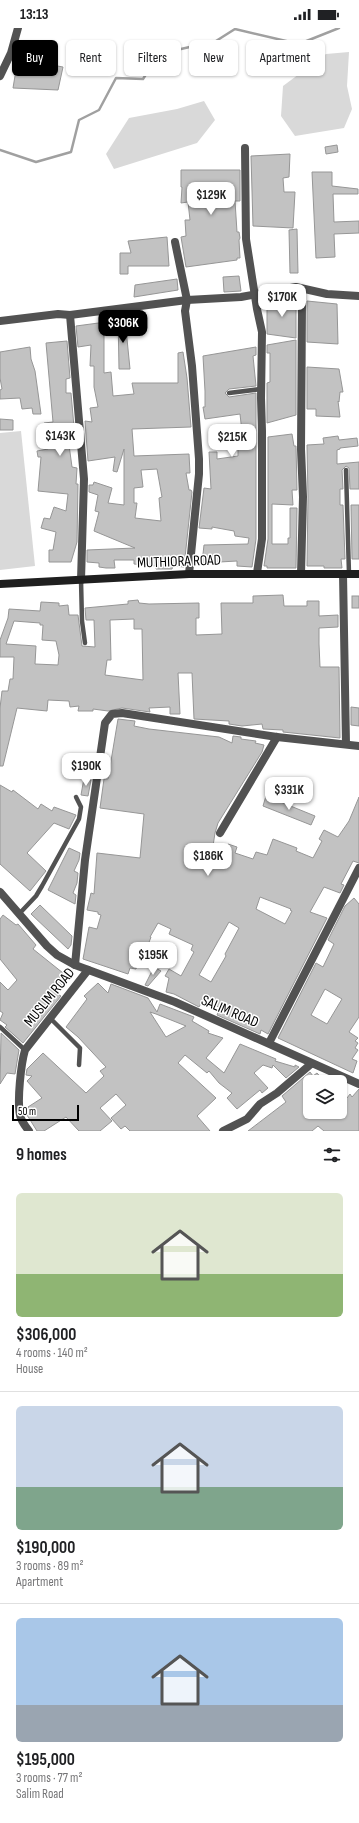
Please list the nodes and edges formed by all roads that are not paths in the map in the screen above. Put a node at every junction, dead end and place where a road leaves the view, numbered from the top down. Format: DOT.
graph roads {
  1 [pos="18,28"];
  2 [pos="0,76"];
  3 [pos="245,148"];
  4 [pos="175,242"];
  5 [pos="254,295"];
  6 [pos="359,296"];
  7 [pos="187,300"];
  8 [pos="302,302"];
  9 [pos="70,315"];
  10 [pos="0,321"];
  11 [pos="261,389"];
  12 [pos="229,393"];
  13 [pos="346,470"];
  14 [pos="257,573"];
  15 [pos="189,574"];
  16 [pos="301,574"];
  17 [pos="346,574"];
  18 [pos="359,574"];
  19 [pos="81,580"];
  20 [pos="1,586"];
  21 [pos="85,643"];
  22 [pos="277,737"];
  23 [pos="346,744"];
  24 [pos="359,746"];
  25 [pos="76,798"];
  26 [pos="220,833"];
  27 [pos="359,868"];
  28 [pos="0,892"];
  29 [pos="19,914"];
  30 [pos="75,965"];
  31 [pos="88,970"];
  32 [pos="50,1018"];
  33 [pos="0,1027"];
  34 [pos="269,1043"];
  35 [pos="25,1050"];
  36 [pos="310,1064"];
  37 [pos="79,1065"];
  38 [pos="359,1084"];
  39 [pos="29,1131"];
  40 [pos="223,1131"];
  1 -- 2 [label="street"];
  3 -- 5 [label="street"];
  4 -- 7 [label="street"];
  5 -- 6 [label="street"];
  5 -- 7 [label="street"];
  5 -- 11 [label="street"];
  7 -- 9 [label="street"];
  7 -- 15 [label="street"];
  8 -- 16 [label="street"];
  9 -- 10 [label="street"];
  9 -- 19 [label="street"];
  11 -- 12 [label="lane"];
  11 -- 14 [label="street"];
  13 -- 17 [label="lane"];
  14 -- 15 [label="street, MUTHIORA ROAD"];
  14 -- 16 [label="street, MUTHIORA ROAD"];
  15 -- 19 [label="street, MUTHIORA ROAD"];
  16 -- 17 [label="street, MUTHIORA ROAD"];
  17 -- 18 [label="street, MUTHIORA ROAD"];
  17 -- 23 [label="street"];
  19 -- 20 [label="street, MUTHIORA ROAD"];
  19 -- 21 [label="lane"];
  22 -- 23 [label="street"];
  22 -- 26 [label="street"];
  22 -- 30 [label="street"];
  23 -- 24 [label="street"];
  25 -- 29 [label="lane"];
  27 -- 34 [label="street"];
  28 -- 29 [label="street, MUSLIM ROAD"];
  29 -- 30 [label="street, MUSLIM ROAD"];
  30 -- 31 [label="street, MUSLIM ROAD"];
  31 -- 32 [label="street, MUSLIM ROAD"];
  31 -- 34 [label="street, SALIM ROAD"];
  32 -- 35 [label="street, MUSLIM ROAD"];
  32 -- 37 [label="lane"];
  33 -- 35 [label="lane"];
  34 -- 36 [label="street, SALIM ROAD"];
  35 -- 39 [label="street, MUSLIM ROAD"];
  36 -- 38 [label="street, SALIM ROAD"];
  36 -- 40 [label="street"];
}
